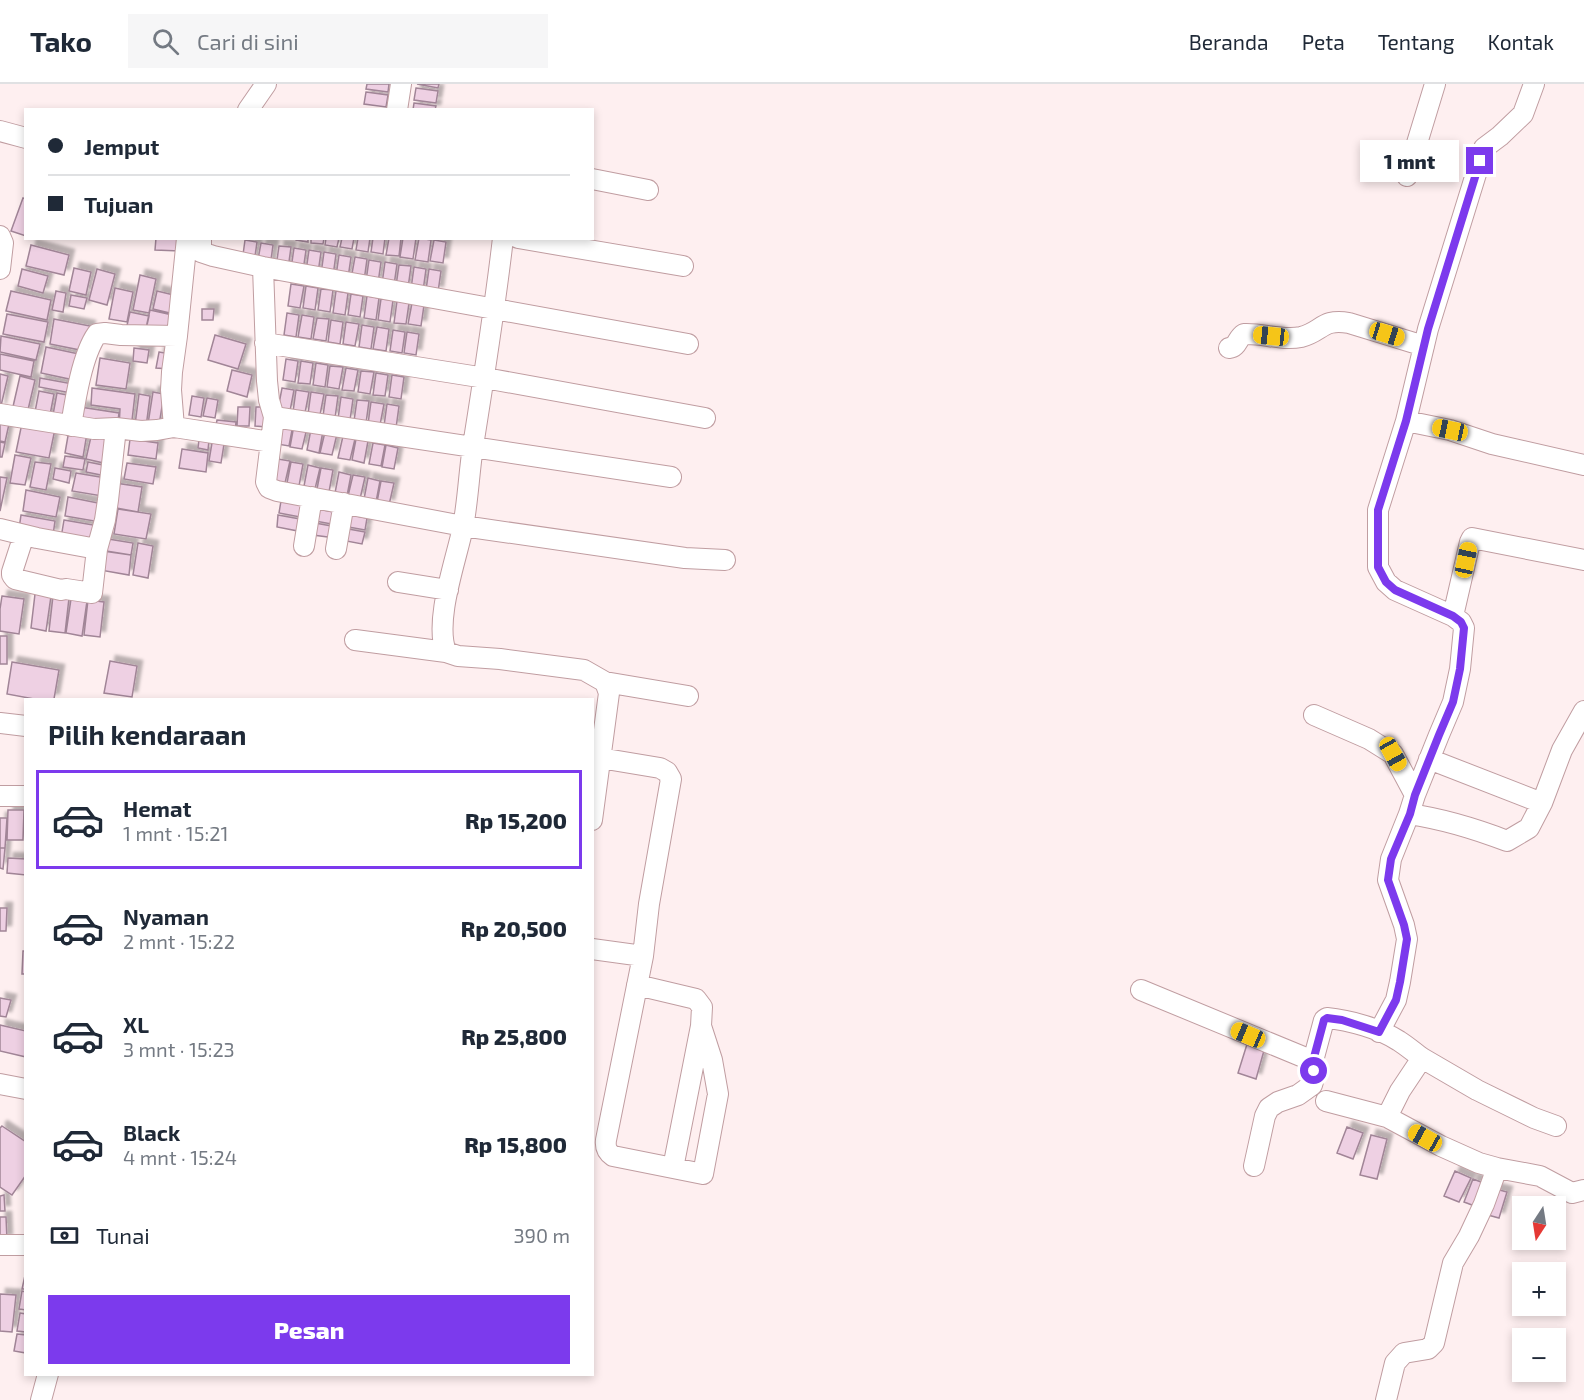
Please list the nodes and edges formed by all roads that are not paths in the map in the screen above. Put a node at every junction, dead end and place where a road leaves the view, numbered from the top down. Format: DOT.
graph roads {
  1 [pos="266,84"];
  2 [pos="401,84"];
  3 [pos="1435,84"];
  4 [pos="1534,84"];
  5 [pos="249,108"];
  6 [pos="397,108"];
  7 [pos="0,131"];
  8 [pos="24,137"];
  9 [pos="1407,176"];
  10 [pos="594,179"];
  11 [pos="648,190"];
  12 [pos="0,236"];
  13 [pos="187,240"];
  14 [pos="201,240"];
  15 [pos="503,240"];
  16 [pos="530,240"];
  17 [pos="683,266"];
  18 [pos="263,267"];
  19 [pos="0,269"];
  20 [pos="495,309"];
  21 [pos="177,336"];
  22 [pos="265,343"];
  23 [pos="688,344"];
  24 [pos="1424,346"];
  25 [pos="1229,348"];
  26 [pos="484,378"];
  27 [pos="0,414"];
  28 [pos="274,417"];
  29 [pos="705,418"];
  30 [pos="1406,421"];
  31 [pos="71,426"];
  32 [pos="174,427"];
  33 [pos="116,428"];
  34 [pos="271,442"];
  35 [pos="473,447"];
  36 [pos="1584,465"];
  37 [pos="671,477"];
  38 [pos="312,497"];
  39 [pos="344,503"];
  40 [pos="463,526"];
  41 [pos="0,529"];
  42 [pos="24,535"];
  43 [pos="304,546"];
  44 [pos="97,549"];
  45 [pos="336,549"];
  46 [pos="725,560"];
  47 [pos="1584,560"];
  48 [pos="398,582"];
  49 [pos="448,590"];
  50 [pos="1453,616"];
  51 [pos="356,640"];
  52 [pos="446,652"];
  53 [pos="605,682"];
  54 [pos="688,696"];
  55 [pos="1584,711"];
  56 [pos="1314,715"];
  57 [pos="0,723"];
  58 [pos="24,726"];
  59 [pos="598,750"];
  60 [pos="1430,759"];
  61 [pos="1415,795"];
  62 [pos="0,796"];
  63 [pos="24,796"];
  64 [pos="1542,803"];
  65 [pos="594,804"];
  66 [pos="1410,814"];
  67 [pos="594,949"];
  68 [pos="643,956"];
  69 [pos="637,985"];
  70 [pos="1141,990"];
  71 [pos="701,1026"];
  72 [pos="1379,1032"];
  73 [pos="1422,1058"];
  74 [pos="1313,1061"];
  75 [pos="0,1084"];
  76 [pos="689,1088"];
  77 [pos="24,1089"];
  78 [pos="718,1095"];
  79 [pos="1326,1101"];
  80 [pos="1387,1117"];
  81 [pos="1556,1126"];
  82 [pos="1254,1166"];
  83 [pos="673,1168"];
  84 [pos="1497,1168"];
  85 [pos="1584,1190"];
  86 [pos="0,1245"];
  87 [pos="24,1245"];
  88 [pos="47,1376"];
  89 [pos="41,1400"];
  90 [pos="1386,1400"];
  1 -- 5 [label="street"];
  2 -- 6 [label="street"];
  3 -- 9 [label="street"];
  4 -- 24 [label="street"];
  7 -- 8 [label="street"];
  10 -- 11 [label="street"];
  12 -- 19 [label="street"];
  13 -- 21 [label="street"];
  14 -- 18 [label="street"];
  15 -- 20 [label="street"];
  16 -- 17 [label="street"];
  18 -- 20 [label="street"];
  18 -- 22 [label="street"];
  20 -- 23 [label="street"];
  20 -- 26 [label="street"];
  21 -- 31 [label="street"];
  21 -- 32 [label="street"];
  22 -- 26 [label="street"];
  22 -- 28 [label="street"];
  24 -- 25 [label="street"];
  24 -- 30 [label="street"];
  26 -- 29 [label="street"];
  26 -- 35 [label="street"];
  27 -- 31 [label="street"];
  28 -- 34 [label="street"];
  28 -- 35 [label="street"];
  30 -- 36 [label="street"];
  30 -- 50 [label="street"];
  31 -- 33 [label="street"];
  32 -- 33 [label="street"];
  32 -- 34 [label="street"];
  33 -- 44 [label="street"];
  34 -- 38 [label="street"];
  35 -- 37 [label="street"];
  35 -- 40 [label="street"];
  38 -- 39 [label="street"];
  38 -- 43 [label="street"];
  39 -- 40 [label="street"];
  39 -- 45 [label="street"];
  40 -- 46 [label="street"];
  40 -- 49 [label="street"];
  41 -- 42 [label="street"];
  42 -- 44 [label="street"];
  42 -- 44 [label="street"];
  47 -- 50 [label="street"];
  48 -- 49 [label="street"];
  49 -- 52 [label="street"];
  50 -- 60 [label="street"];
  51 -- 52 [label="street"];
  52 -- 53 [label="street"];
  53 -- 54 [label="street"];
  53 -- 59 [label="street"];
  55 -- 64 [label="street"];
  56 -- 61 [label="street"];
  57 -- 58 [label="street"];
  59 -- 65 [label="street"];
  59 -- 68 [label="street"];
  60 -- 61 [label="street"];
  60 -- 64 [label="street"];
  61 -- 66 [label="street"];
  62 -- 63 [label="street"];
  64 -- 66 [label="street"];
  66 -- 72 [label="street"];
  67 -- 68 [label="street"];
  68 -- 69 [label="street"];
  69 -- 71 [label="street"];
  69 -- 83 [label="street"];
  70 -- 74 [label="street"];
  71 -- 76 [label="street"];
  71 -- 78 [label="street"];
  72 -- 73 [label="street"];
  72 -- 74 [label="street"];
  73 -- 80 [label="street"];
  73 -- 81 [label="street"];
  74 -- 82 [label="street"];
  75 -- 77 [label="street"];
  76 -- 78 [label="street"];
  76 -- 83 [label="street"];
  78 -- 83 [label="street"];
  79 -- 80 [label="street"];
  80 -- 84 [label="street"];
  84 -- 85 [label="street"];
  84 -- 90 [label="street"];
  86 -- 87 [label="street"];
  88 -- 89 [label="street"];
}
